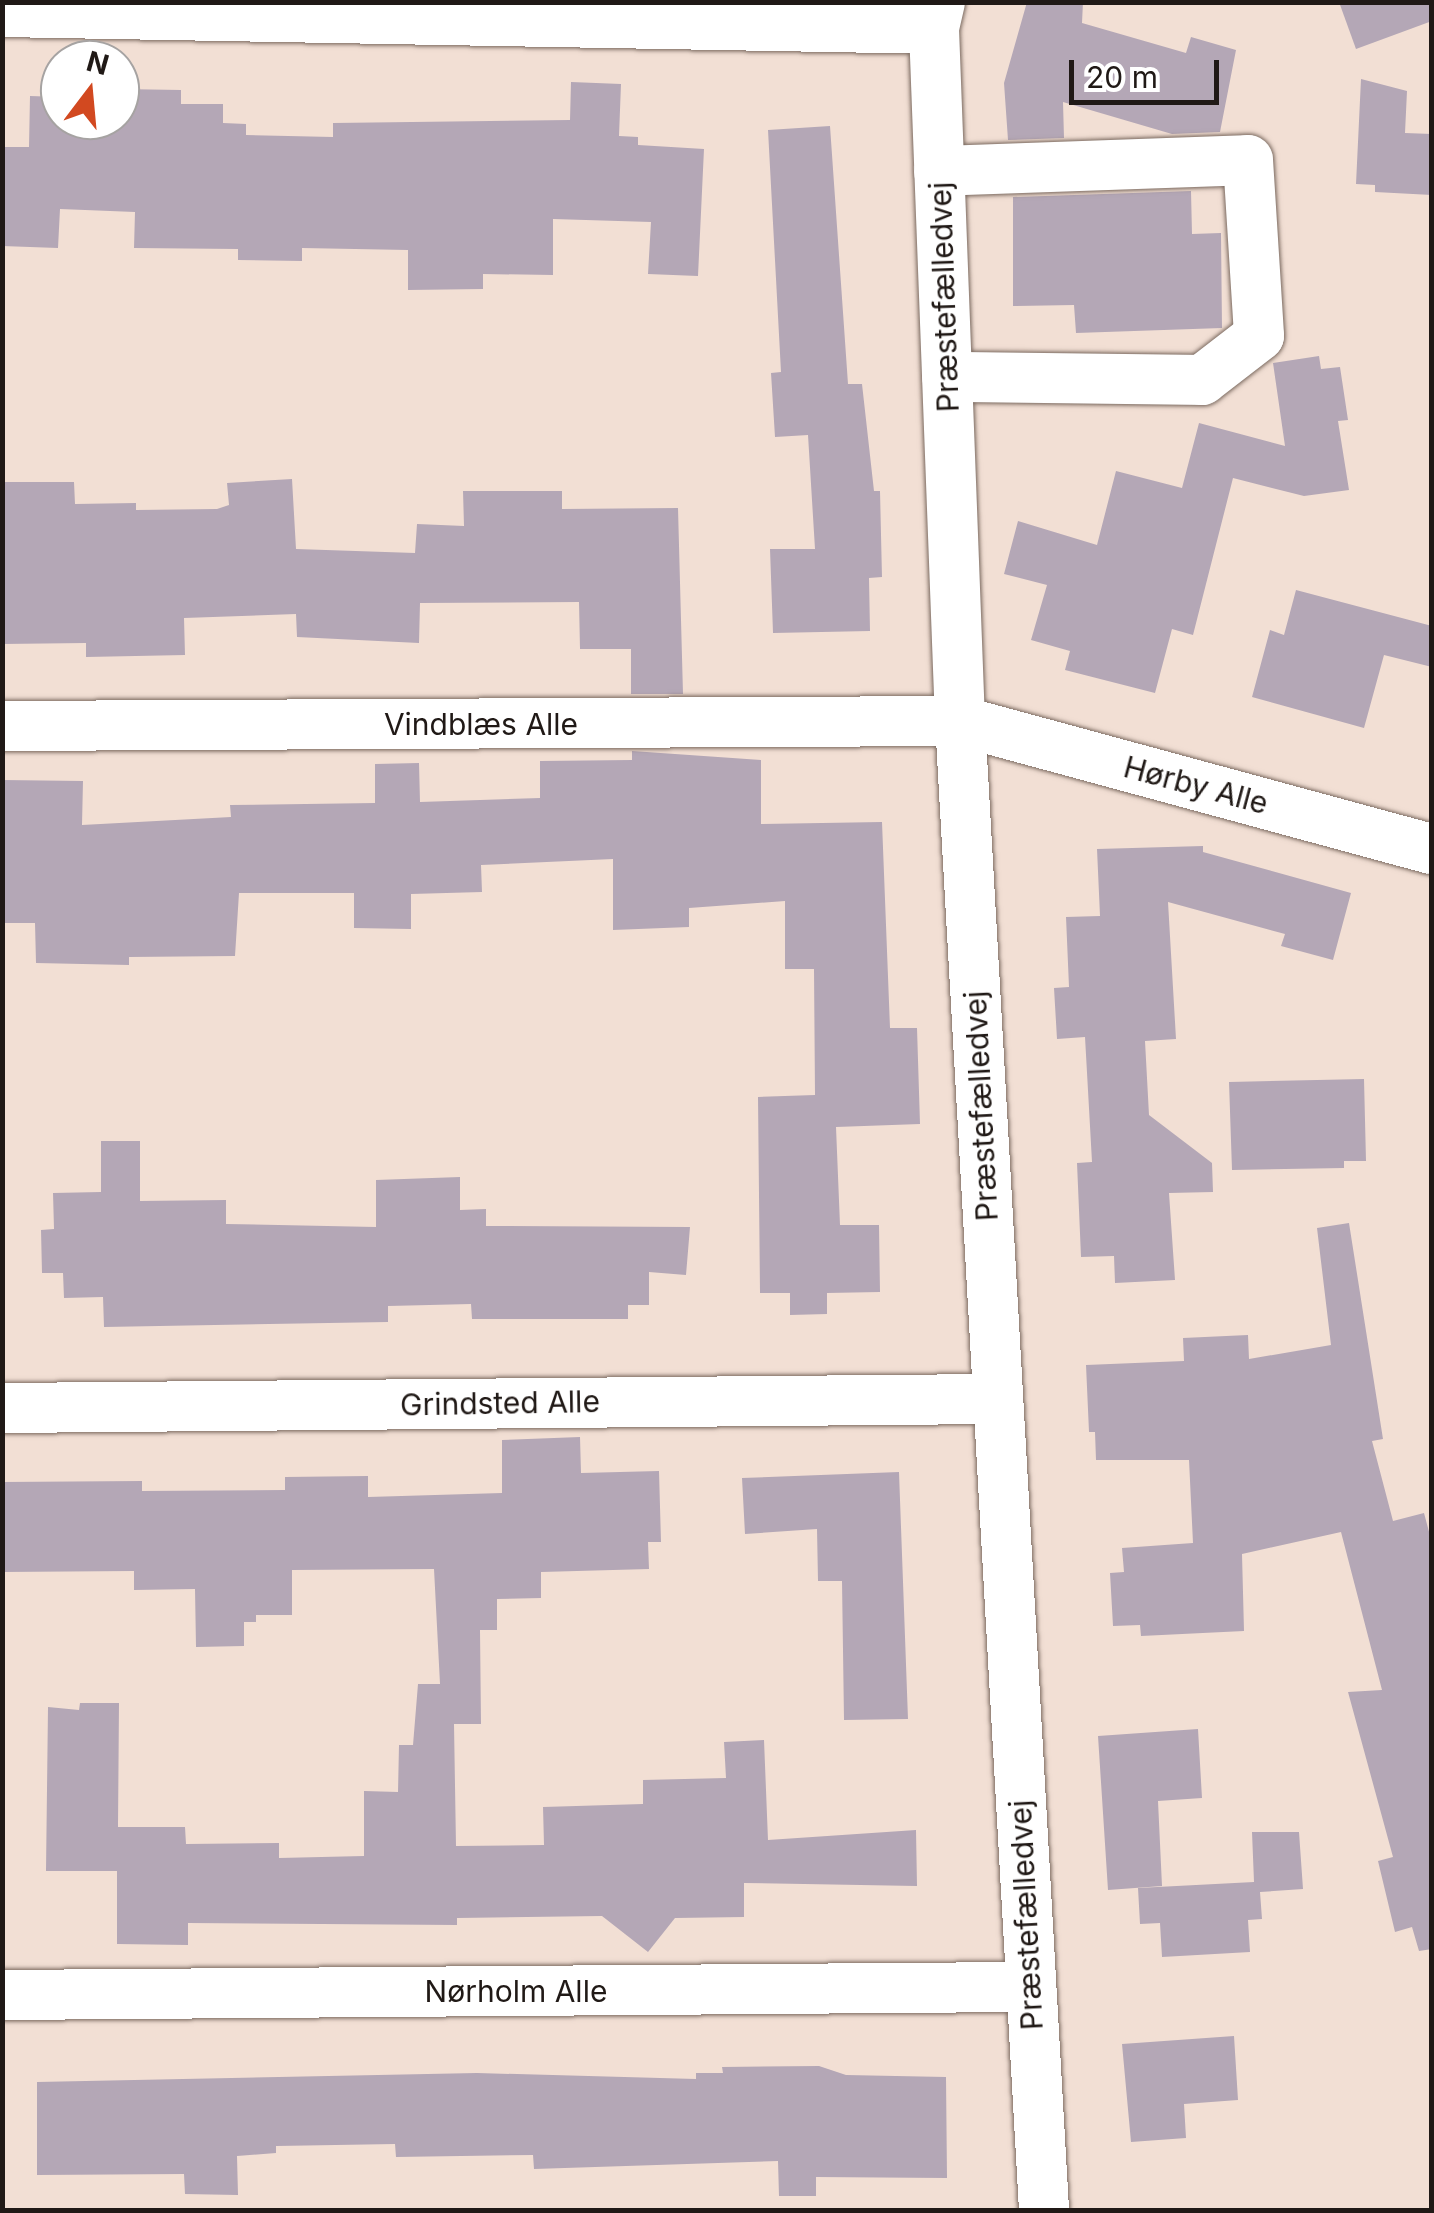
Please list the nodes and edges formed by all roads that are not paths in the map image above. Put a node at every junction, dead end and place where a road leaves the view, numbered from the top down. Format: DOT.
graph roads {
  1 [pos="266,9"];
  2 [pos="2,12"];
  3 [pos="937,16"];
  4 [pos="939,172"];
  5 [pos="947,377"];
  6 [pos="960,721"];
  7 [pos="2,726"];
  8 [pos="1432,849"];
  9 [pos="997,1399"];
  10 [pos="2,1408"];
  11 [pos="1030,1988"];
  12 [pos="2,1996"];
  13 [pos="1044,2210"];
  1 -- 2 [label="street"];
  1 -- 3 [label="street"];
  3 -- 4 [label="street, Præstefælledvej"];
  4 -- 5 [label="street, Præstefælledvej"];
  4 -- 5 [label="street"];
  5 -- 6 [label="street, Præstefælledvej"];
  6 -- 7 [label="street, Vindblæs Alle"];
  6 -- 8 [label="street, Hørby Alle"];
  6 -- 9 [label="street, Præstefælledvej"];
  9 -- 10 [label="street, Grindsted Alle"];
  9 -- 11 [label="street, Præstefælledvej"];
  11 -- 12 [label="street, Nørholm Alle"];
  11 -- 13 [label="street, Præstefælledvej"];
}
